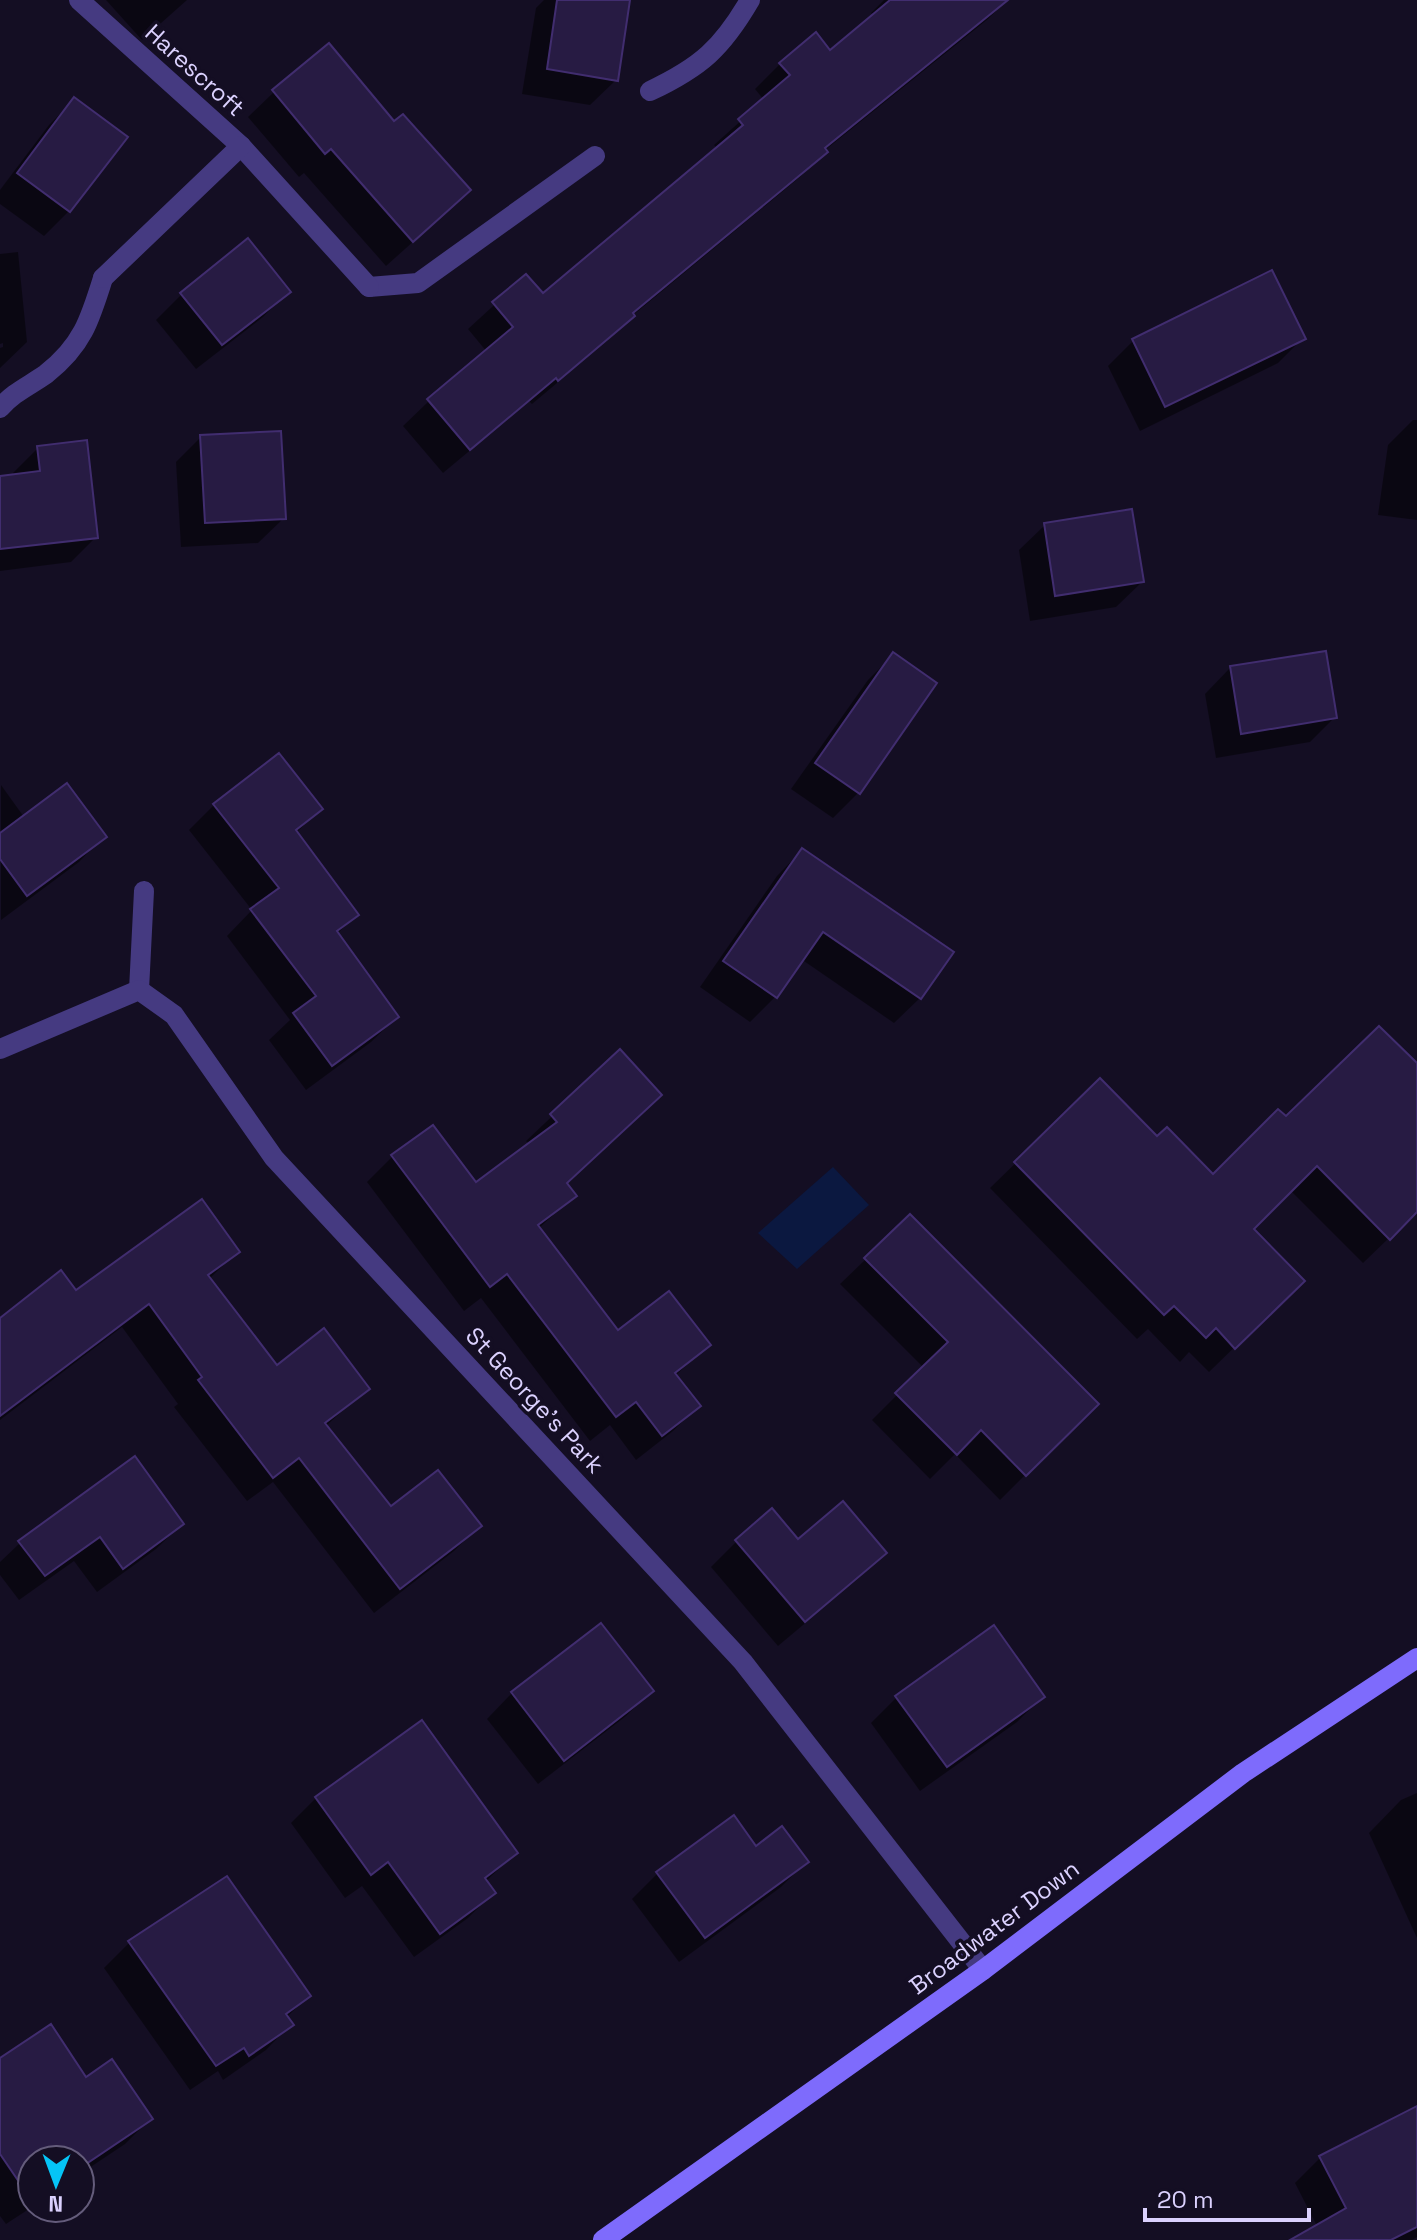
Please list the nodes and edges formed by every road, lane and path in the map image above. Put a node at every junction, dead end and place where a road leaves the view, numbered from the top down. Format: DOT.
graph roads {
  1 [pos="79,0"];
  2 [pos="750,0"];
  3 [pos="650,91"];
  4 [pos="241,146"];
  5 [pos="595,156"];
  6 [pos="0,408"];
  7 [pos="144,891"];
  8 [pos="139,990"];
  9 [pos="0,1049"];
  10 [pos="1417,1658"];
  11 [pos="983,1970"];
  12 [pos="603,2240"];
  1 -- 4 [label="street, Harescroft"];
  2 -- 3 [label="street"];
  4 -- 5 [label="street, Harescroft"];
  4 -- 6 [label="street, Harescroft"];
  7 -- 8 [label="street"];
  8 -- 9 [label="street"];
  8 -- 11 [label="street, St George's Park"];
  10 -- 11 [label="street, Broadwater Down"];
  11 -- 12 [label="street, Broadwater Down"];
}
